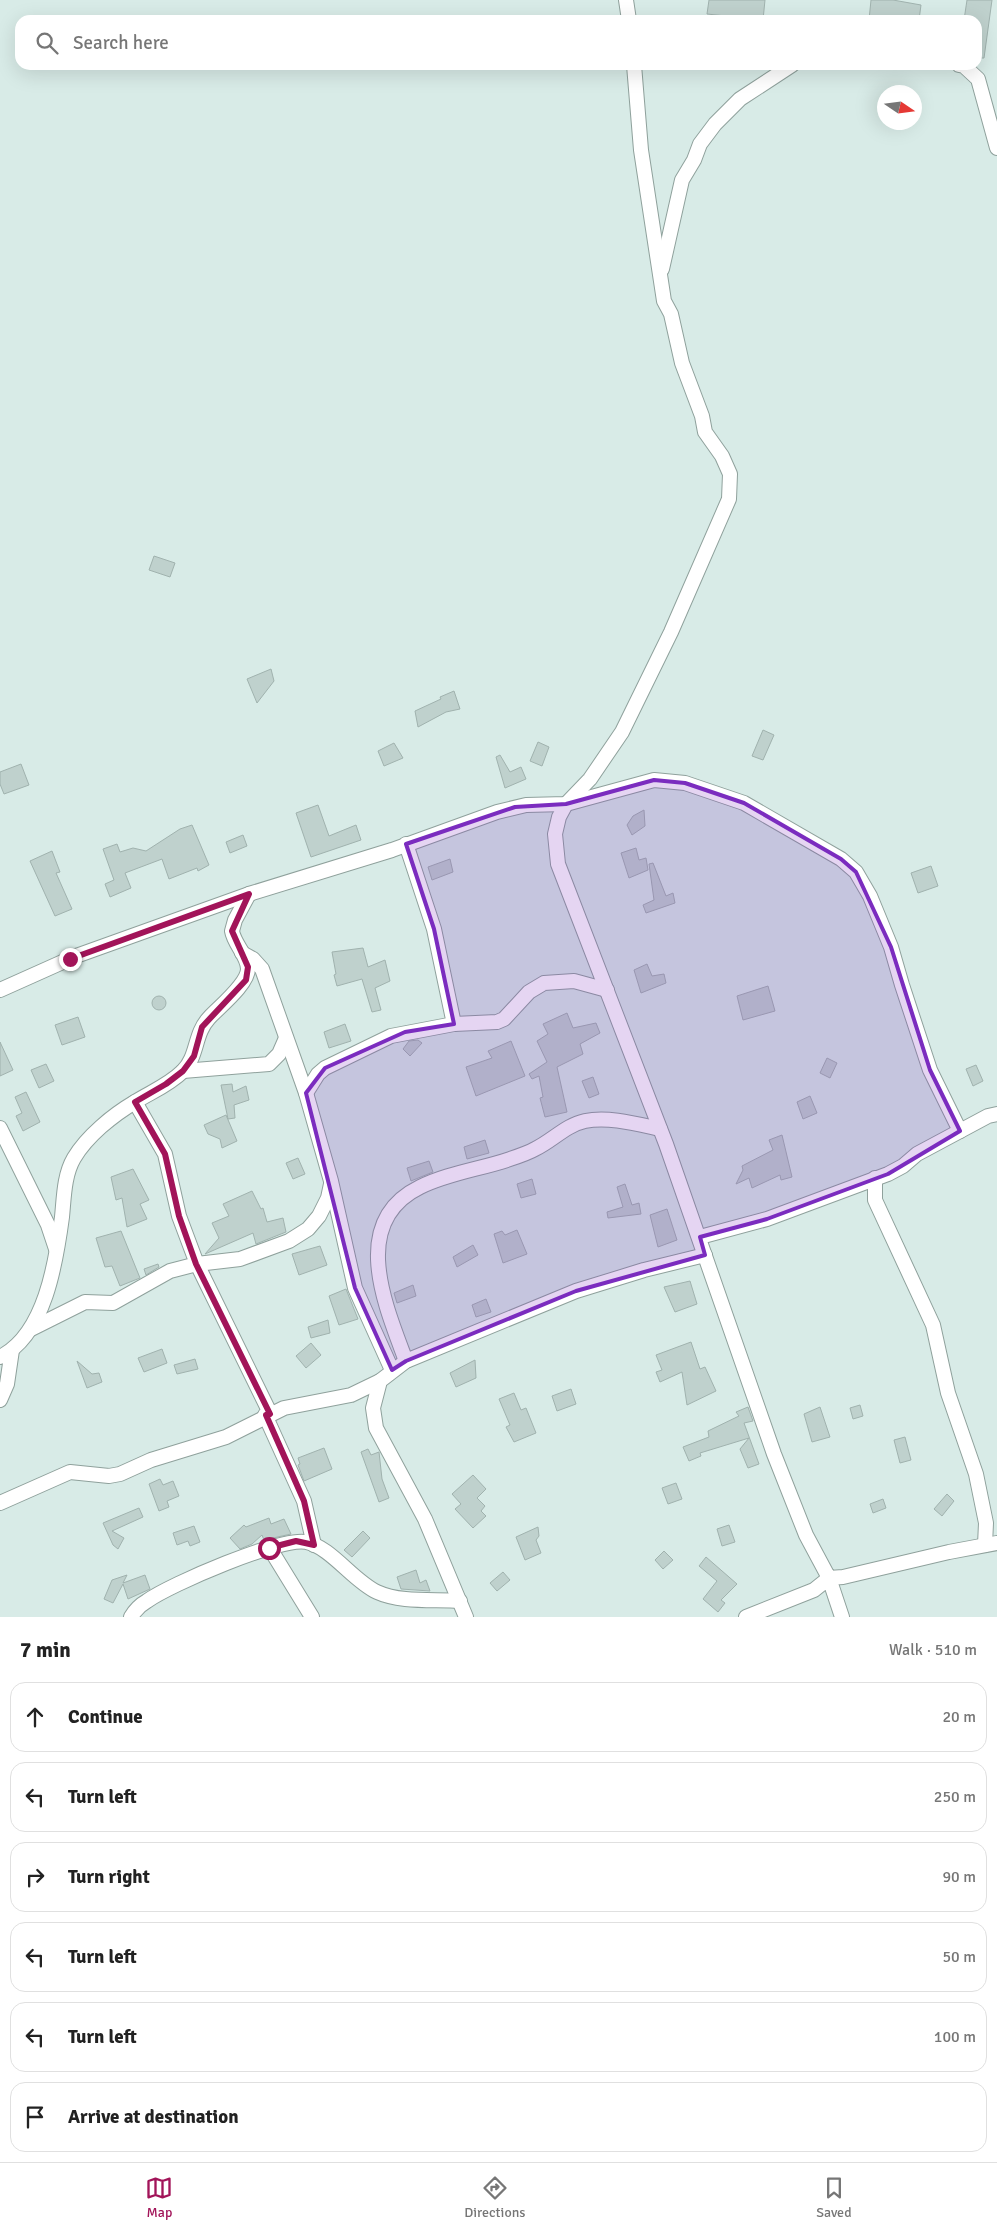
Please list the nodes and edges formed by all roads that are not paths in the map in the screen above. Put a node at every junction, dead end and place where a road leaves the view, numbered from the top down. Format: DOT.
graph roads {
  1 [pos="626,0"];
  2 [pos="628,15"];
  3 [pos="634,70"];
  4 [pos="784,70"];
  5 [pos="968,70"];
  6 [pos="997,148"];
  7 [pos="660,277"];
  8 [pos="566,804"];
  9 [pos="406,844"];
  10 [pos="249,894"];
  11 [pos="241,953"];
  12 [pos="0,990"];
  13 [pos="607,990"];
  14 [pos="454,1024"];
  15 [pos="286,1038"];
  16 [pos="183,1071"];
  17 [pos="306,1093"];
  18 [pos="135,1102"];
  19 [pos="997,1114"];
  20 [pos="0,1128"];
  21 [pos="660,1129"];
  22 [pos="960,1131"];
  23 [pos="875,1178"];
  24 [pos="332,1181"];
  25 [pos="700,1237"];
  26 [pos="56,1250"];
  27 [pos="705,1255"];
  28 [pos="196,1264"];
  29 [pos="31,1329"];
  30 [pos="6,1353"];
  31 [pos="406,1361"];
  32 [pos="392,1370"];
  33 [pos="380,1381"];
  34 [pos="0,1400"];
  35 [pos="268,1414"];
  36 [pos="0,1503"];
  37 [pos="991,1544"];
  38 [pos="314,1545"];
  39 [pos="269,1548"];
  40 [pos="829,1578"];
  41 [pos="460,1601"];
  42 [pos="131,1617"];
  43 [pos="312,1617"];
  44 [pos="466,1617"];
  45 [pos="746,1617"];
  46 [pos="842,1617"];
  1 -- 2 [label="street"];
  3 -- 7 [label="street"];
  4 -- 7 [label="street"];
  5 -- 6 [label="street"];
  7 -- 8 [label="street"];
  8 -- 9 [label="street"];
  8 -- 13 [label="street"];
  8 -- 22 [label="street"];
  9 -- 10 [label="street"];
  9 -- 14 [label="street"];
  10 -- 11 [label="street"];
  10 -- 12 [label="street"];
  11 -- 15 [label="street"];
  11 -- 16 [label="street"];
  13 -- 14 [label="street"];
  13 -- 21 [label="street"];
  14 -- 17 [label="street"];
  15 -- 16 [label="street"];
  15 -- 17 [label="street"];
  16 -- 18 [label="street"];
  17 -- 24 [label="street"];
  18 -- 26 [label="street"];
  18 -- 28 [label="street"];
  19 -- 22 [label="street"];
  20 -- 26 [label="street"];
  21 -- 25 [label="street"];
  21 -- 31 [label="street"];
  22 -- 23 [label="street"];
  23 -- 25 [label="street"];
  23 -- 37 [label="street"];
  24 -- 28 [label="street"];
  24 -- 32 [label="street"];
  25 -- 27 [label="street"];
  26 -- 29 [label="street"];
  27 -- 31 [label="street"];
  27 -- 40 [label="street"];
  28 -- 29 [label="street"];
  28 -- 35 [label="street"];
  29 -- 30 [label="street"];
  30 -- 34 [label="street"];
  31 -- 32 [label="street"];
  32 -- 33 [label="street"];
  33 -- 35 [label="street"];
  33 -- 41 [label="street"];
  35 -- 36 [label="street"];
  35 -- 38 [label="street"];
  37 -- 40 [label="street"];
  38 -- 39 [label="street"];
  38 -- 41 [label="street"];
  39 -- 42 [label="street"];
  39 -- 43 [label="street"];
  40 -- 45 [label="street"];
  40 -- 46 [label="street"];
  41 -- 44 [label="street"];
}
